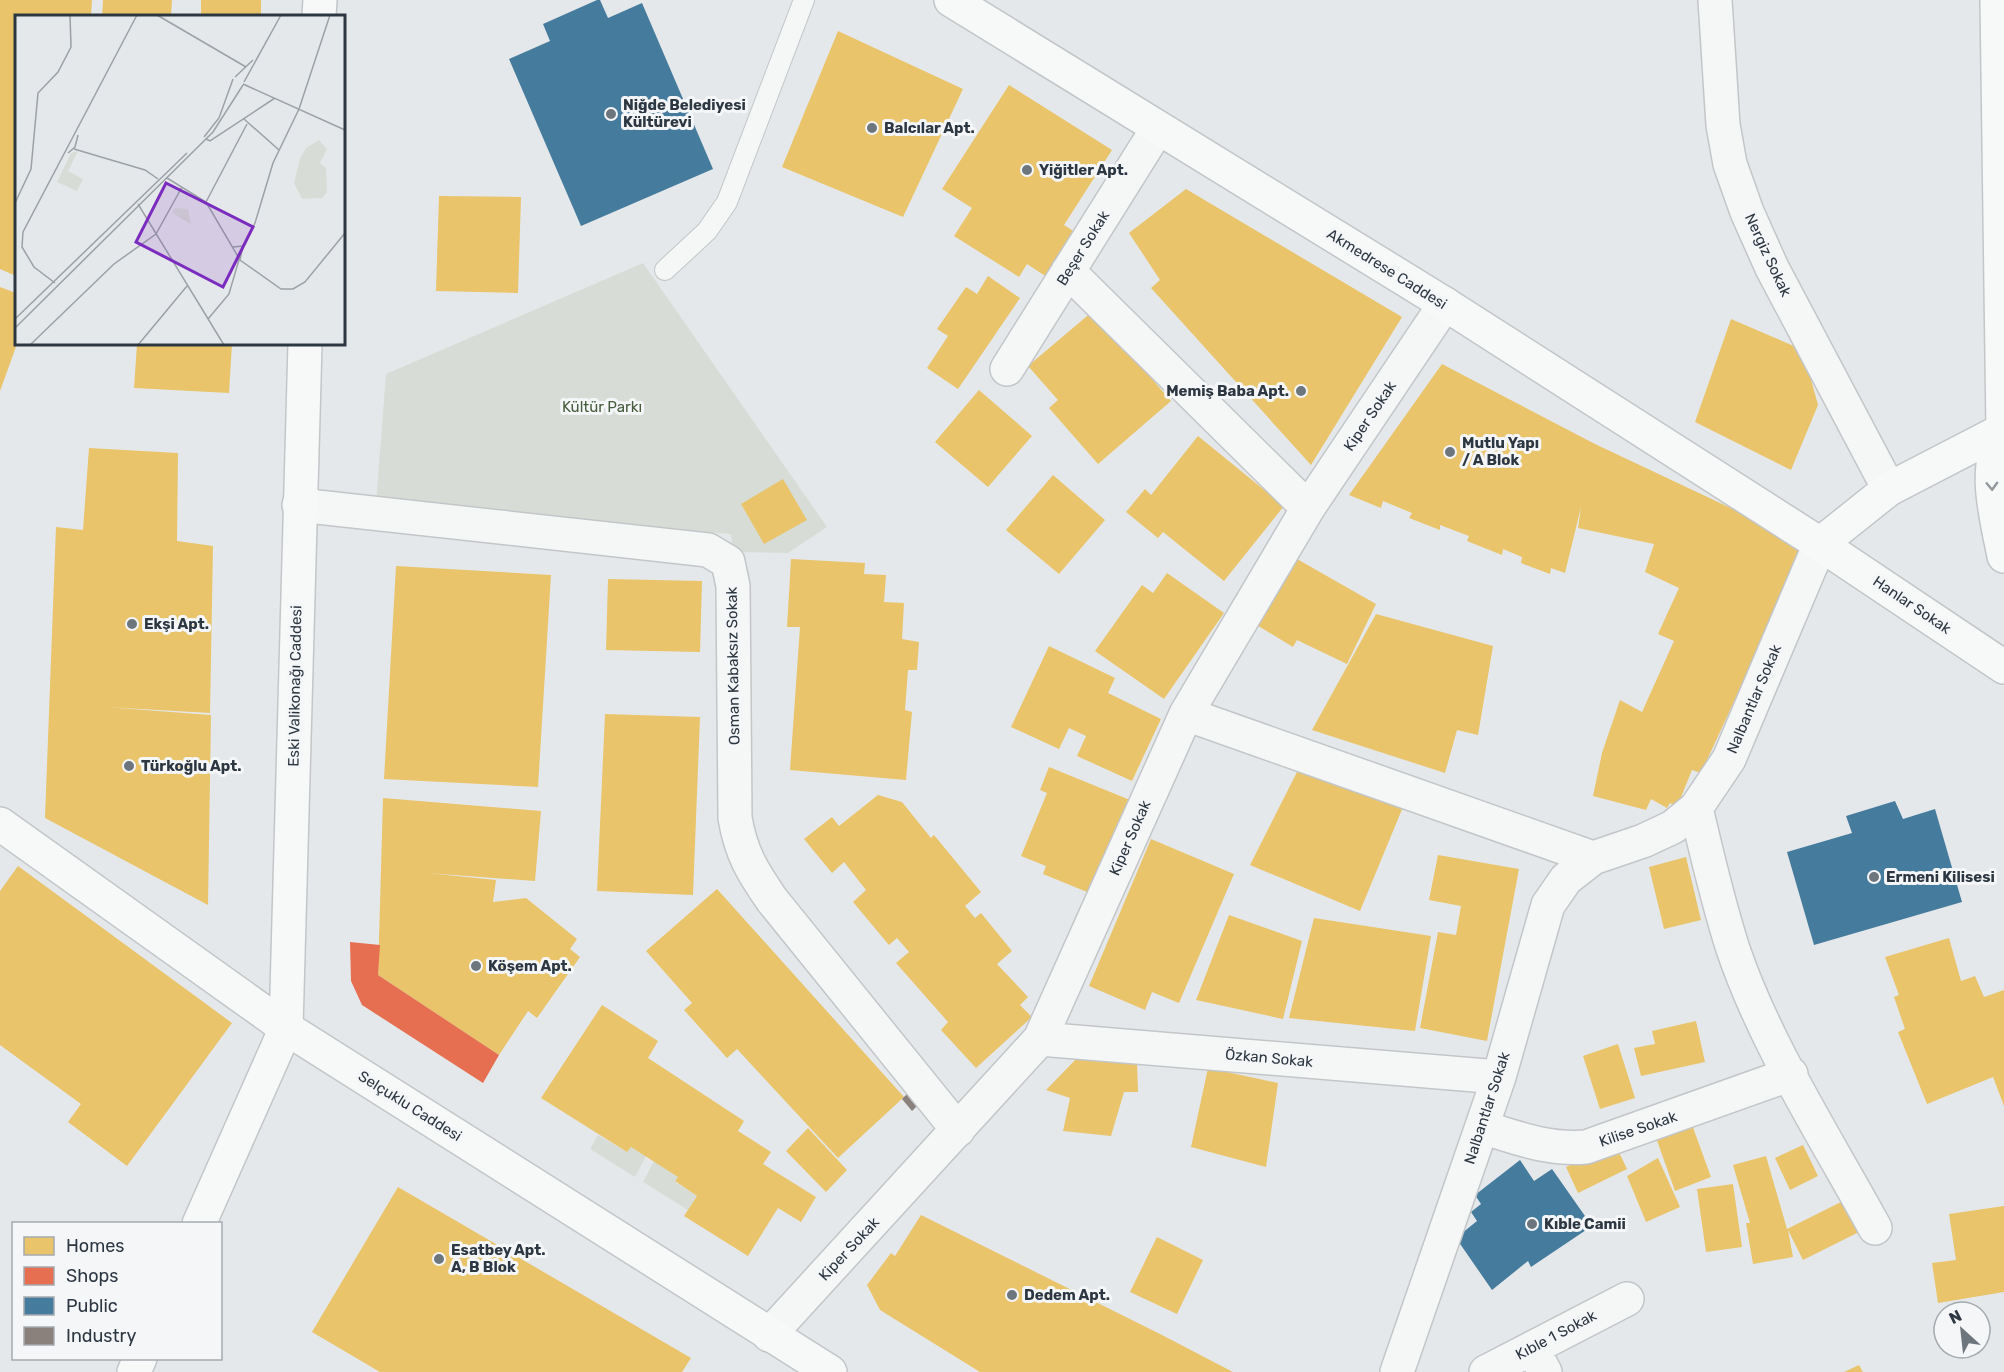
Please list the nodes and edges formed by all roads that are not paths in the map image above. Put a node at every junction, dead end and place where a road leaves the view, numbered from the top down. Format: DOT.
graph roads {
  1 [pos="320,0"];
  2 [pos="804,0"];
  3 [pos="951,0"];
  4 [pos="1715,0"];
  5 [pos="1997,0"];
  6 [pos="319,15"];
  7 [pos="1158,128"];
  8 [pos="665,270"];
  9 [pos="1068,271"];
  10 [pos="1445,304"];
  11 [pos="305,345"];
  12 [pos="1007,369"];
  13 [pos="2004,430"];
  14 [pos="1888,489"];
  15 [pos="299,505"];
  16 [pos="1308,508"];
  17 [pos="1820,544"];
  18 [pos="2004,556"];
  19 [pos="2004,667"];
  20 [pos="1186,714"];
  21 [pos="1696,808"];
  22 [pos="0,824"];
  23 [pos="1593,858"];
  24 [pos="286,1028"];
  25 [pos="1040,1040"];
  26 [pos="1791,1074"];
  27 [pos="1499,1077"];
  28 [pos="1482,1127"];
  29 [pos="958,1130"];
  30 [pos="200,1222"];
  31 [pos="1875,1228"];
  32 [pos="1627,1299"];
  33 [pos="769,1335"];
  34 [pos="1538,1360"];
  35 [pos="830,1372"];
  36 [pos="1397,1372"];
  37 [pos="1486,1372"];
  1 -- 6 [label="street"];
  2 -- 8 [label="lane"];
  3 -- 7 [label="street, Akmedrese Caddesi"];
  4 -- 14 [label="street, Nergiz Sokak"];
  5 -- 13 [label="street"];
  7 -- 9 [label="street, Beşer Sokak"];
  7 -- 10 [label="street, Akmedrese Caddesi"];
  9 -- 12 [label="street, Beşer Sokak"];
  9 -- 16 [label="street"];
  10 -- 16 [label="street, Kiper Sokak"];
  10 -- 17 [label="street, Akmedrese Caddesi"];
  11 -- 15 [label="street, Eski Valikonağı Caddesi"];
  13 -- 14 [label="street"];
  13 -- 18 [label="street, one-way"];
  14 -- 17 [label="street"];
  15 -- 24 [label="street, Eski Valikonağı Caddesi"];
  15 -- 29 [label="street, Osman Kabaksız Sokak"];
  16 -- 20 [label="street, Kiper Sokak"];
  17 -- 19 [label="street, Hanlar Sokak"];
  17 -- 21 [label="street, Nalbantlar Sokak"];
  20 -- 23 [label="street"];
  20 -- 25 [label="street, Kiper Sokak"];
  21 -- 23 [label="street, Nalbantlar Sokak"];
  21 -- 26 [label="street"];
  22 -- 24 [label="street, Selçuklu Caddesi"];
  23 -- 27 [label="street, Nalbantlar Sokak"];
  24 -- 30 [label="street"];
  24 -- 33 [label="street, Selçuklu Caddesi"];
  25 -- 27 [label="street, Özkan Sokak"];
  25 -- 29 [label="street, Kiper Sokak"];
  26 -- 28 [label="street, Kilise Sokak"];
  26 -- 31 [label="street"];
  27 -- 28 [label="street, Nalbantlar Sokak"];
  28 -- 36 [label="street, Nalbantlar Sokak"];
  29 -- 33 [label="street, Kiper Sokak"];
  32 -- 34 [label="street, Kıble 1 Sokak"];
  33 -- 35 [label="street, Selçuklu Caddesi"];
  34 -- 37 [label="street, Kıble 1 Sokak"];
}
